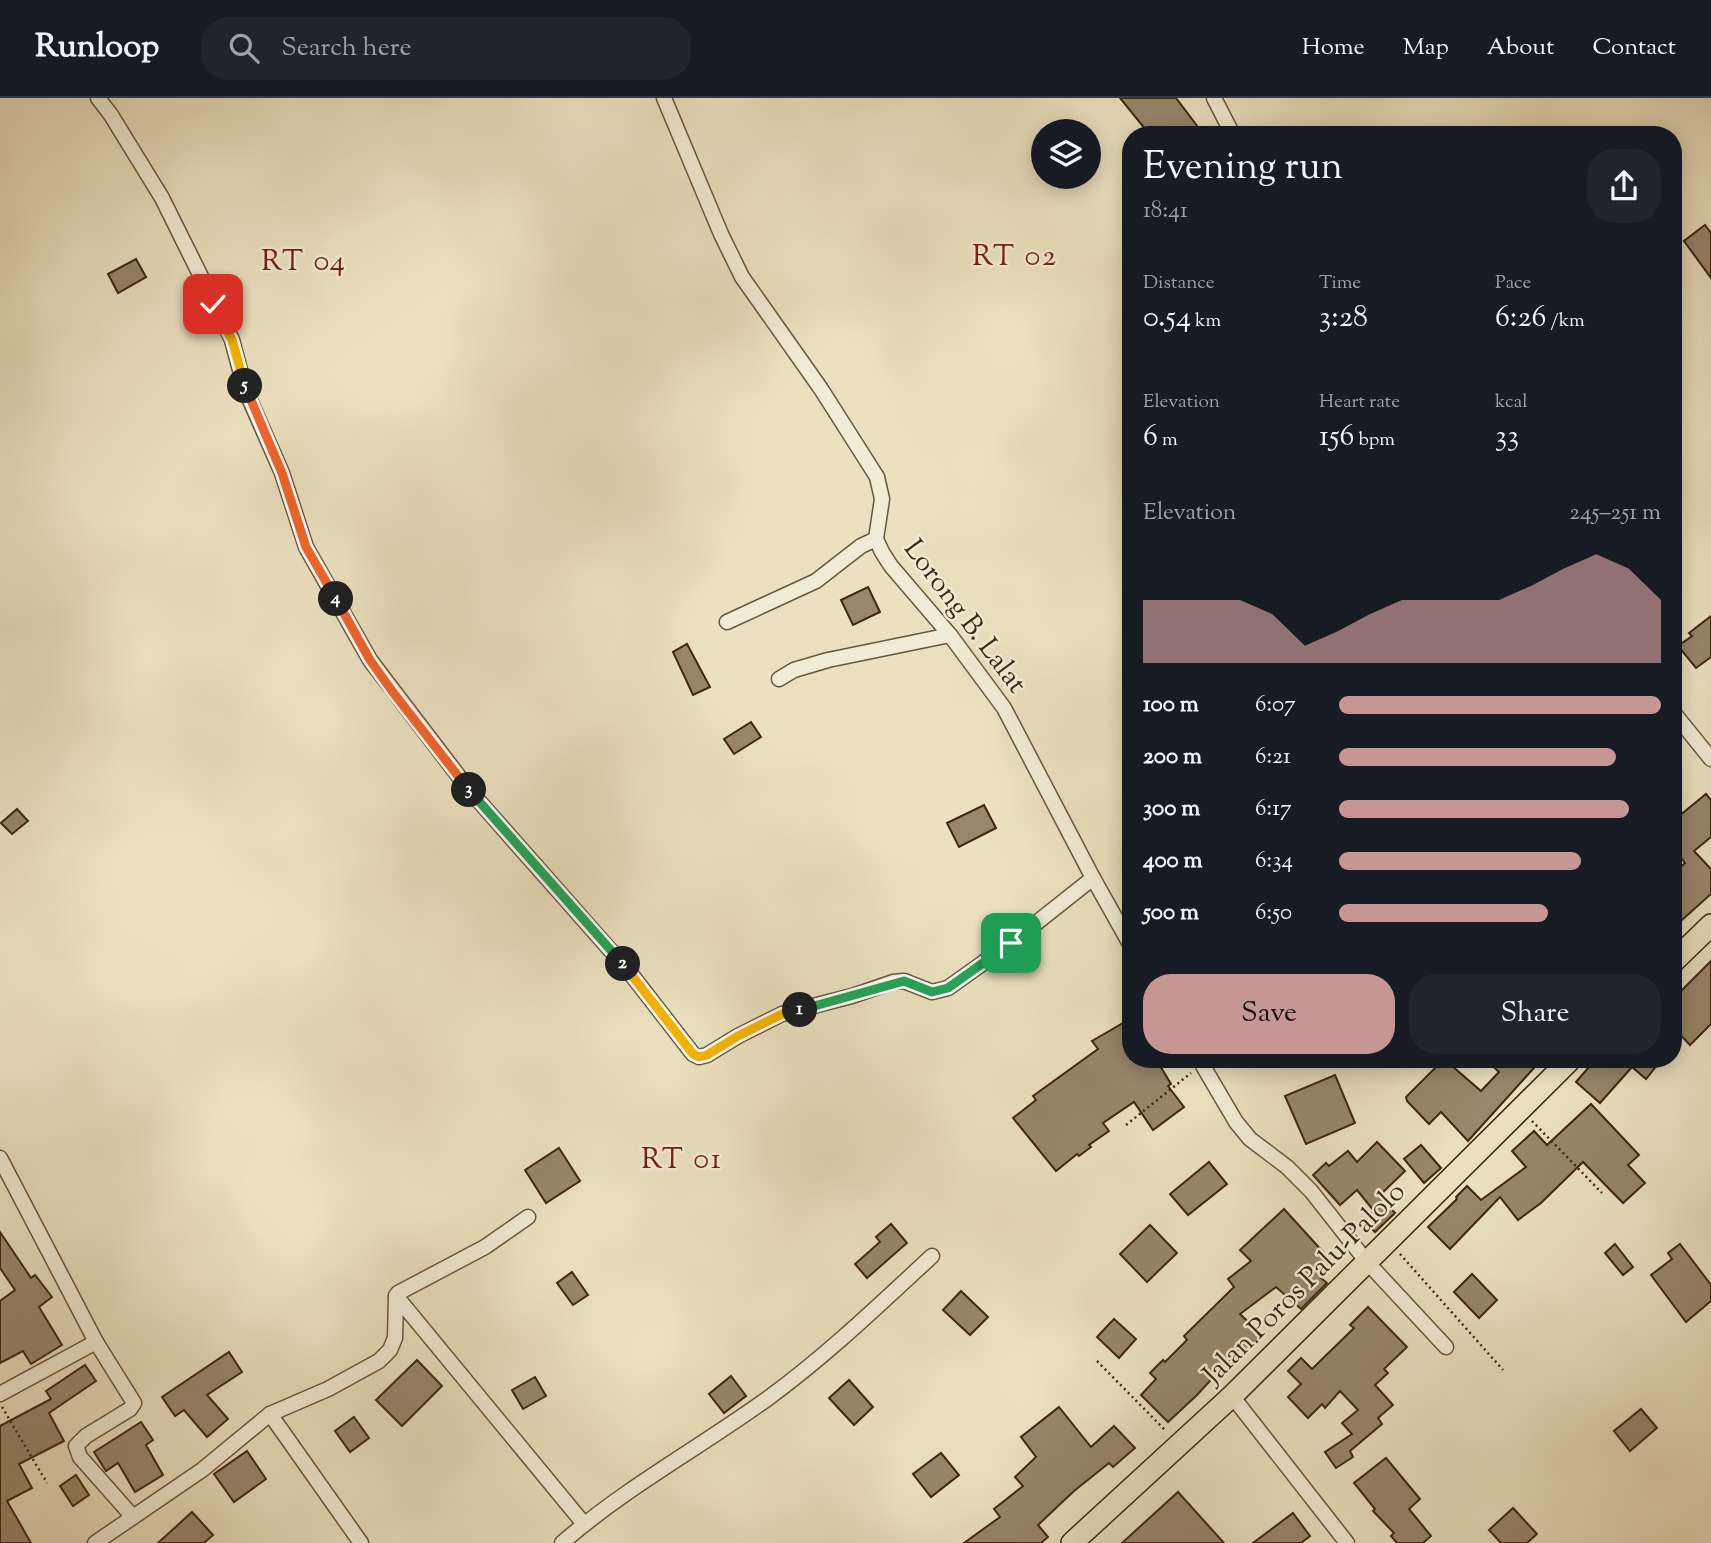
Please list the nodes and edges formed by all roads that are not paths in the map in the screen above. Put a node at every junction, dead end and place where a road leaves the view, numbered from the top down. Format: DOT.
graph roads {
  1 [pos="97,98"];
  2 [pos="664,98"];
  3 [pos="1214,98"];
  4 [pos="1228,126"];
  5 [pos="876,539"];
  6 [pos="727,622"];
  7 [pos="950,635"];
  8 [pos="779,679"];
  9 [pos="1682,723"];
  10 [pos="1711,759"];
  11 [pos="1093,878"];
  12 [pos="1711,925"];
  13 [pos="1122,930"];
  14 [pos="1682,953"];
  15 [pos="1205,1068"];
  16 [pos="1563,1068"];
  17 [pos="0,1158"];
  18 [pos="528,1217"];
  19 [pos="932,1256"];
  20 [pos="1367,1262"];
  21 [pos="396,1296"];
  22 [pos="96,1342"];
  23 [pos="1446,1347"];
  24 [pos="0,1394"];
  25 [pos="1232,1396"];
  26 [pos="270,1414"];
  27 [pos="133,1517"];
  28 [pos="584,1524"];
  29 [pos="94,1543"];
  30 [pos="361,1543"];
  31 [pos="562,1543"];
  32 [pos="1072,1543"];
  33 [pos="1347,1543"];
  1 -- 11 [label="street"];
  2 -- 5 [label="street, Lorong B. Lalat"];
  3 -- 4 [label="street"];
  5 -- 6 [label="street"];
  5 -- 7 [label="street, Lorong B. Lalat"];
  7 -- 8 [label="street"];
  7 -- 11 [label="street, Lorong B. Lalat"];
  9 -- 10 [label="street"];
  11 -- 13 [label="street, Lorong B. Lalat"];
  12 -- 14 [label="main road"];
  15 -- 20 [label="street"];
  16 -- 20 [label="main road, Jalan Poros Palu-Palolo"];
  17 -- 22 [label="street"];
  18 -- 21 [label="street"];
  19 -- 28 [label="street"];
  20 -- 23 [label="street"];
  20 -- 25 [label="main road, Jalan Poros Palu-Palolo"];
  21 -- 26 [label="street"];
  21 -- 28 [label="street"];
  22 -- 24 [label="street"];
  22 -- 27 [label="street"];
  25 -- 32 [label="main road, Jalan Poros Palu-Palolo"];
  25 -- 33 [label="street"];
  26 -- 27 [label="street"];
  26 -- 30 [label="street"];
  27 -- 29 [label="street"];
  28 -- 31 [label="street"];
}
